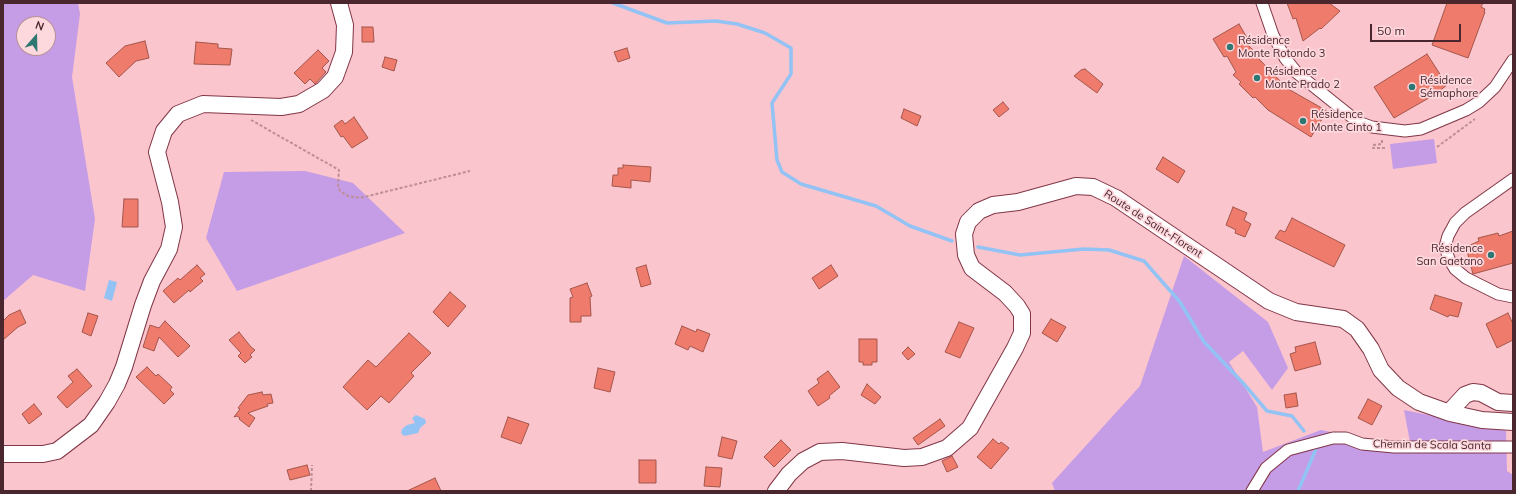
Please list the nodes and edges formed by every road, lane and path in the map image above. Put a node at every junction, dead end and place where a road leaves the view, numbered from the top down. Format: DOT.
graph roads {
  1 [pos="339,3"];
  2 [pos="1262,3"];
  3 [pos="1513,60"];
  4 [pos="1479,102"];
  5 [pos="245,118"];
  6 [pos="1382,128"];
  7 [pos="1437,147"];
  8 [pos="1385,148"];
  9 [pos="470,171"];
  10 [pos="1513,179"];
  11 [pos="1513,297"];
  12 [pos="1513,403"];
  13 [pos="1450,413"];
  14 [pos="1513,422"];
  15 [pos="1513,447"];
  16 [pos="3,454"];
  17 [pos="312,465"];
  18 [pos="311,491"];
  19 [pos="776,491"];
  20 [pos="1252,491"];
  1 -- 16 [label="main road"];
  2 -- 6 [label="street"];
  3 -- 4 [label="street"];
  4 -- 6 [label="street"];
  4 -- 7 [label="path"];
  5 -- 9 [label="path"];
  6 -- 8 [label="path"];
  10 -- 11 [label="street"];
  12 -- 13 [label="main road"];
  13 -- 14 [label="main road, Route de Saint-Florent"];
  13 -- 19 [label="main road, Route de Saint-Florent"];
  15 -- 20 [label="street, Chemin de Scala Santa"];
  17 -- 18 [label="path"];
}
